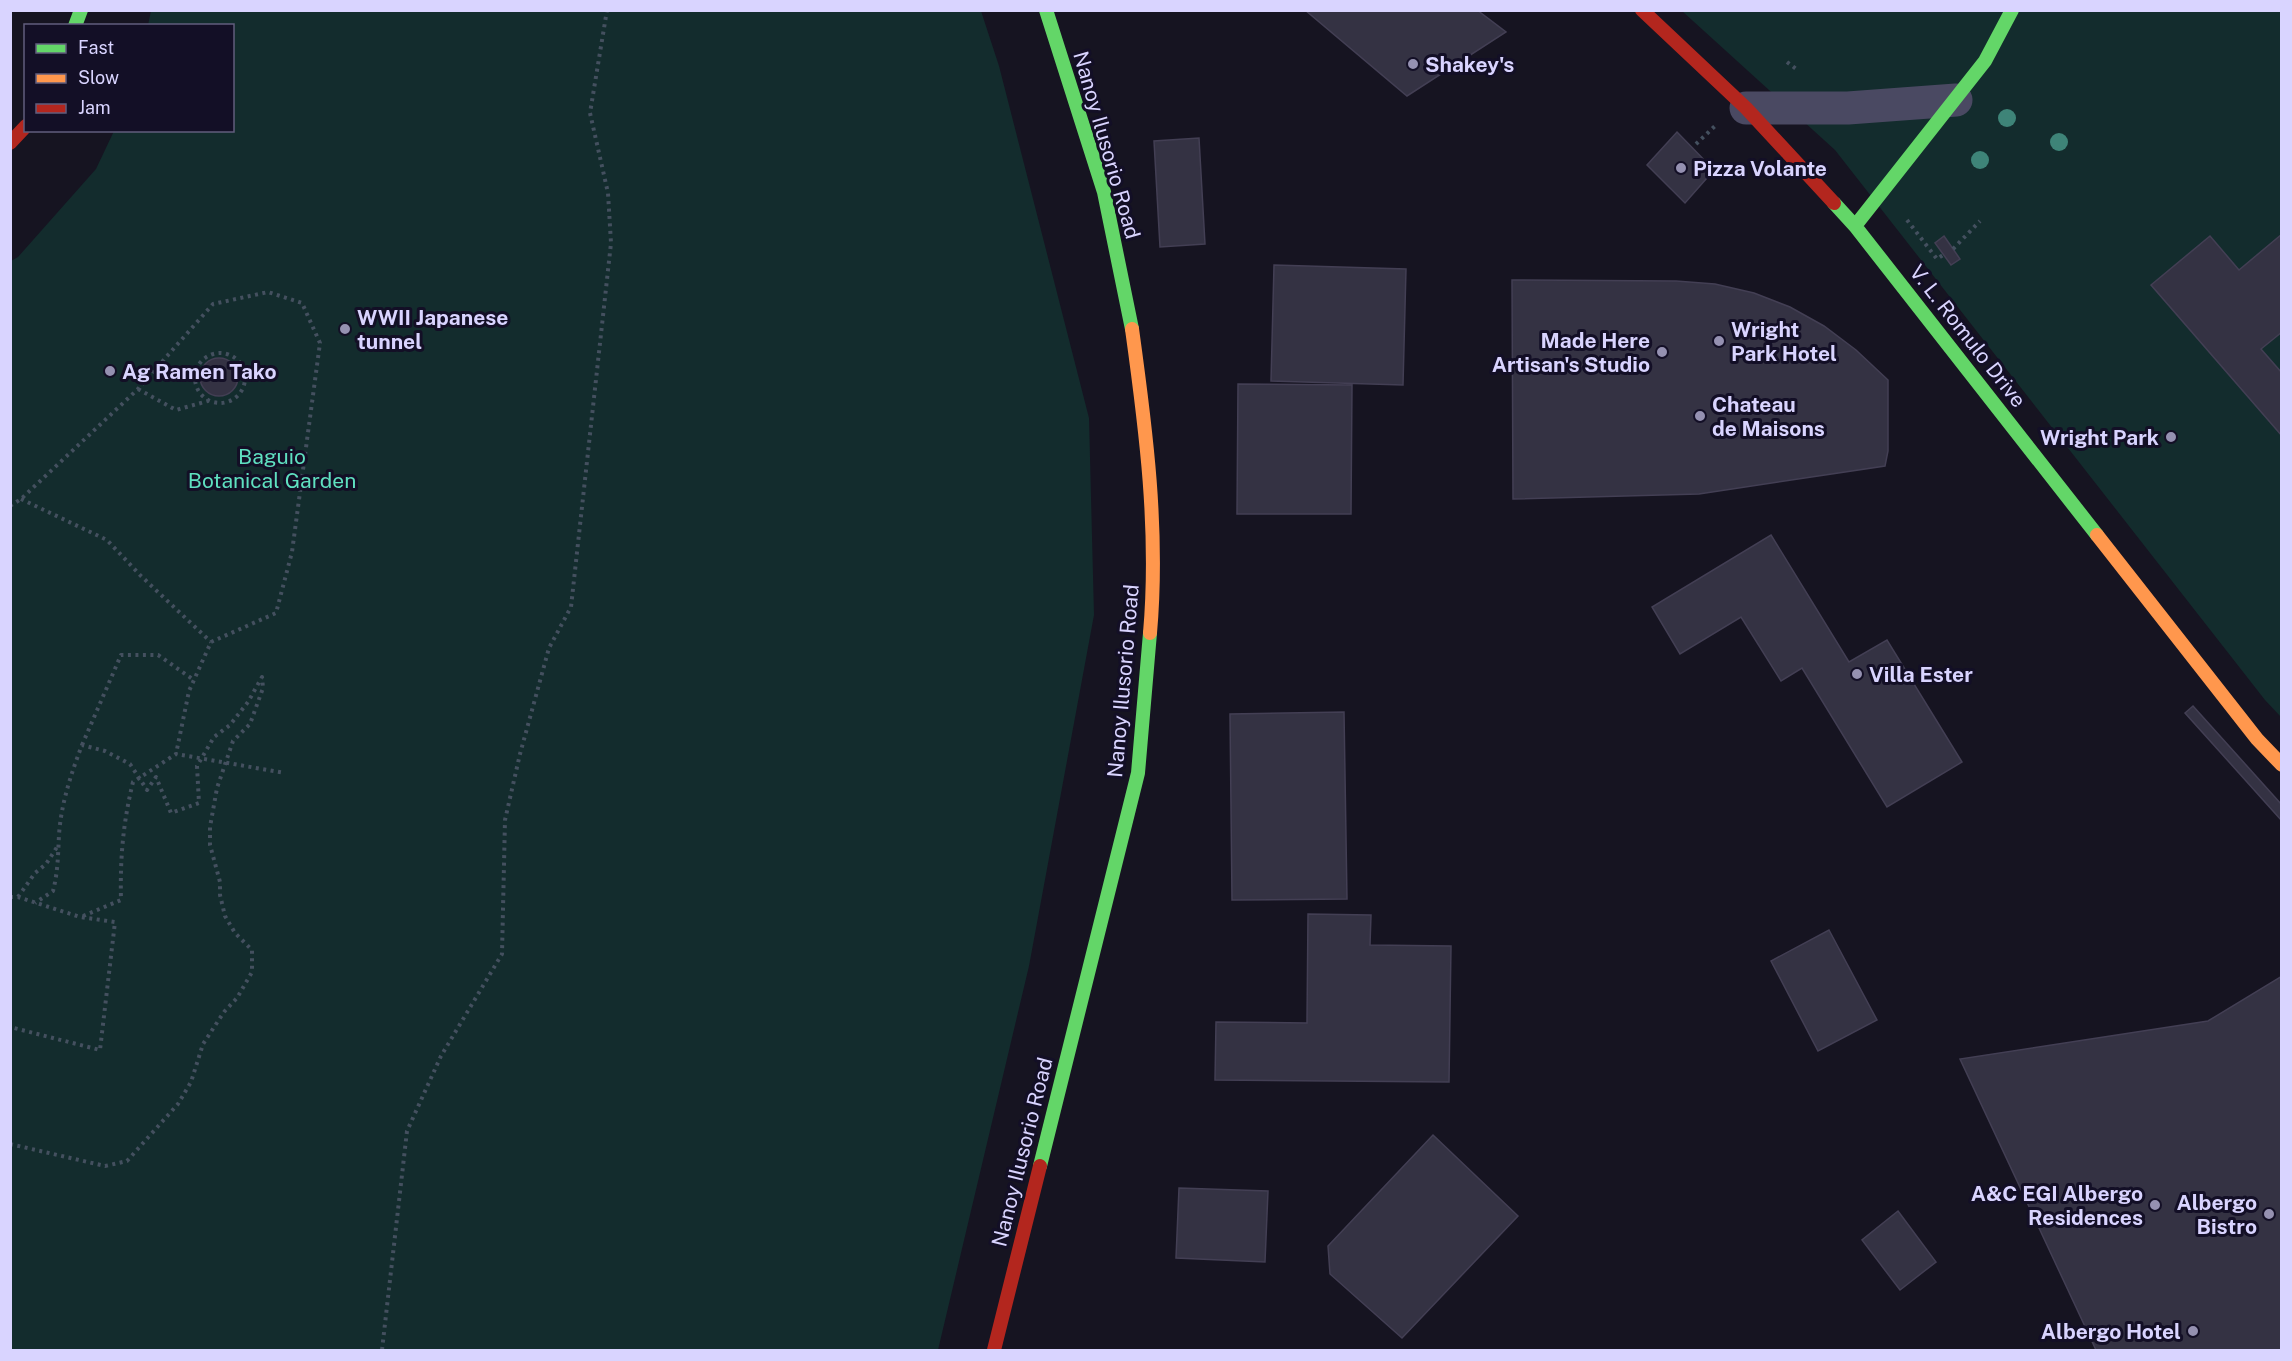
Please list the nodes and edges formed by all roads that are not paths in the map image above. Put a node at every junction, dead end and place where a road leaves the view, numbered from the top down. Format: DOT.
graph roads {
  1 [pos="1046,10"];
  2 [pos="1642,10"];
  3 [pos="2012,10"];
  4 [pos="1956,100"];
  5 [pos="1746,108"];
  6 [pos="24,128"];
  7 [pos="10,143"];
  8 [pos="1855,226"];
  9 [pos="2282,765"];
  10 [pos="993,1350"];
  1 -- 10 [label="main road, Nanoy Ilusorio Road"];
  2 -- 5 [label="main road, V. L. Romulo Drive"];
  3 -- 4 [label="main road"];
  4 -- 5 [label="street"];
  4 -- 8 [label="main road"];
  5 -- 8 [label="main road, V. L. Romulo Drive"];
  6 -- 7 [label="main road"];
  8 -- 9 [label="main road, V. L. Romulo Drive"];
}
